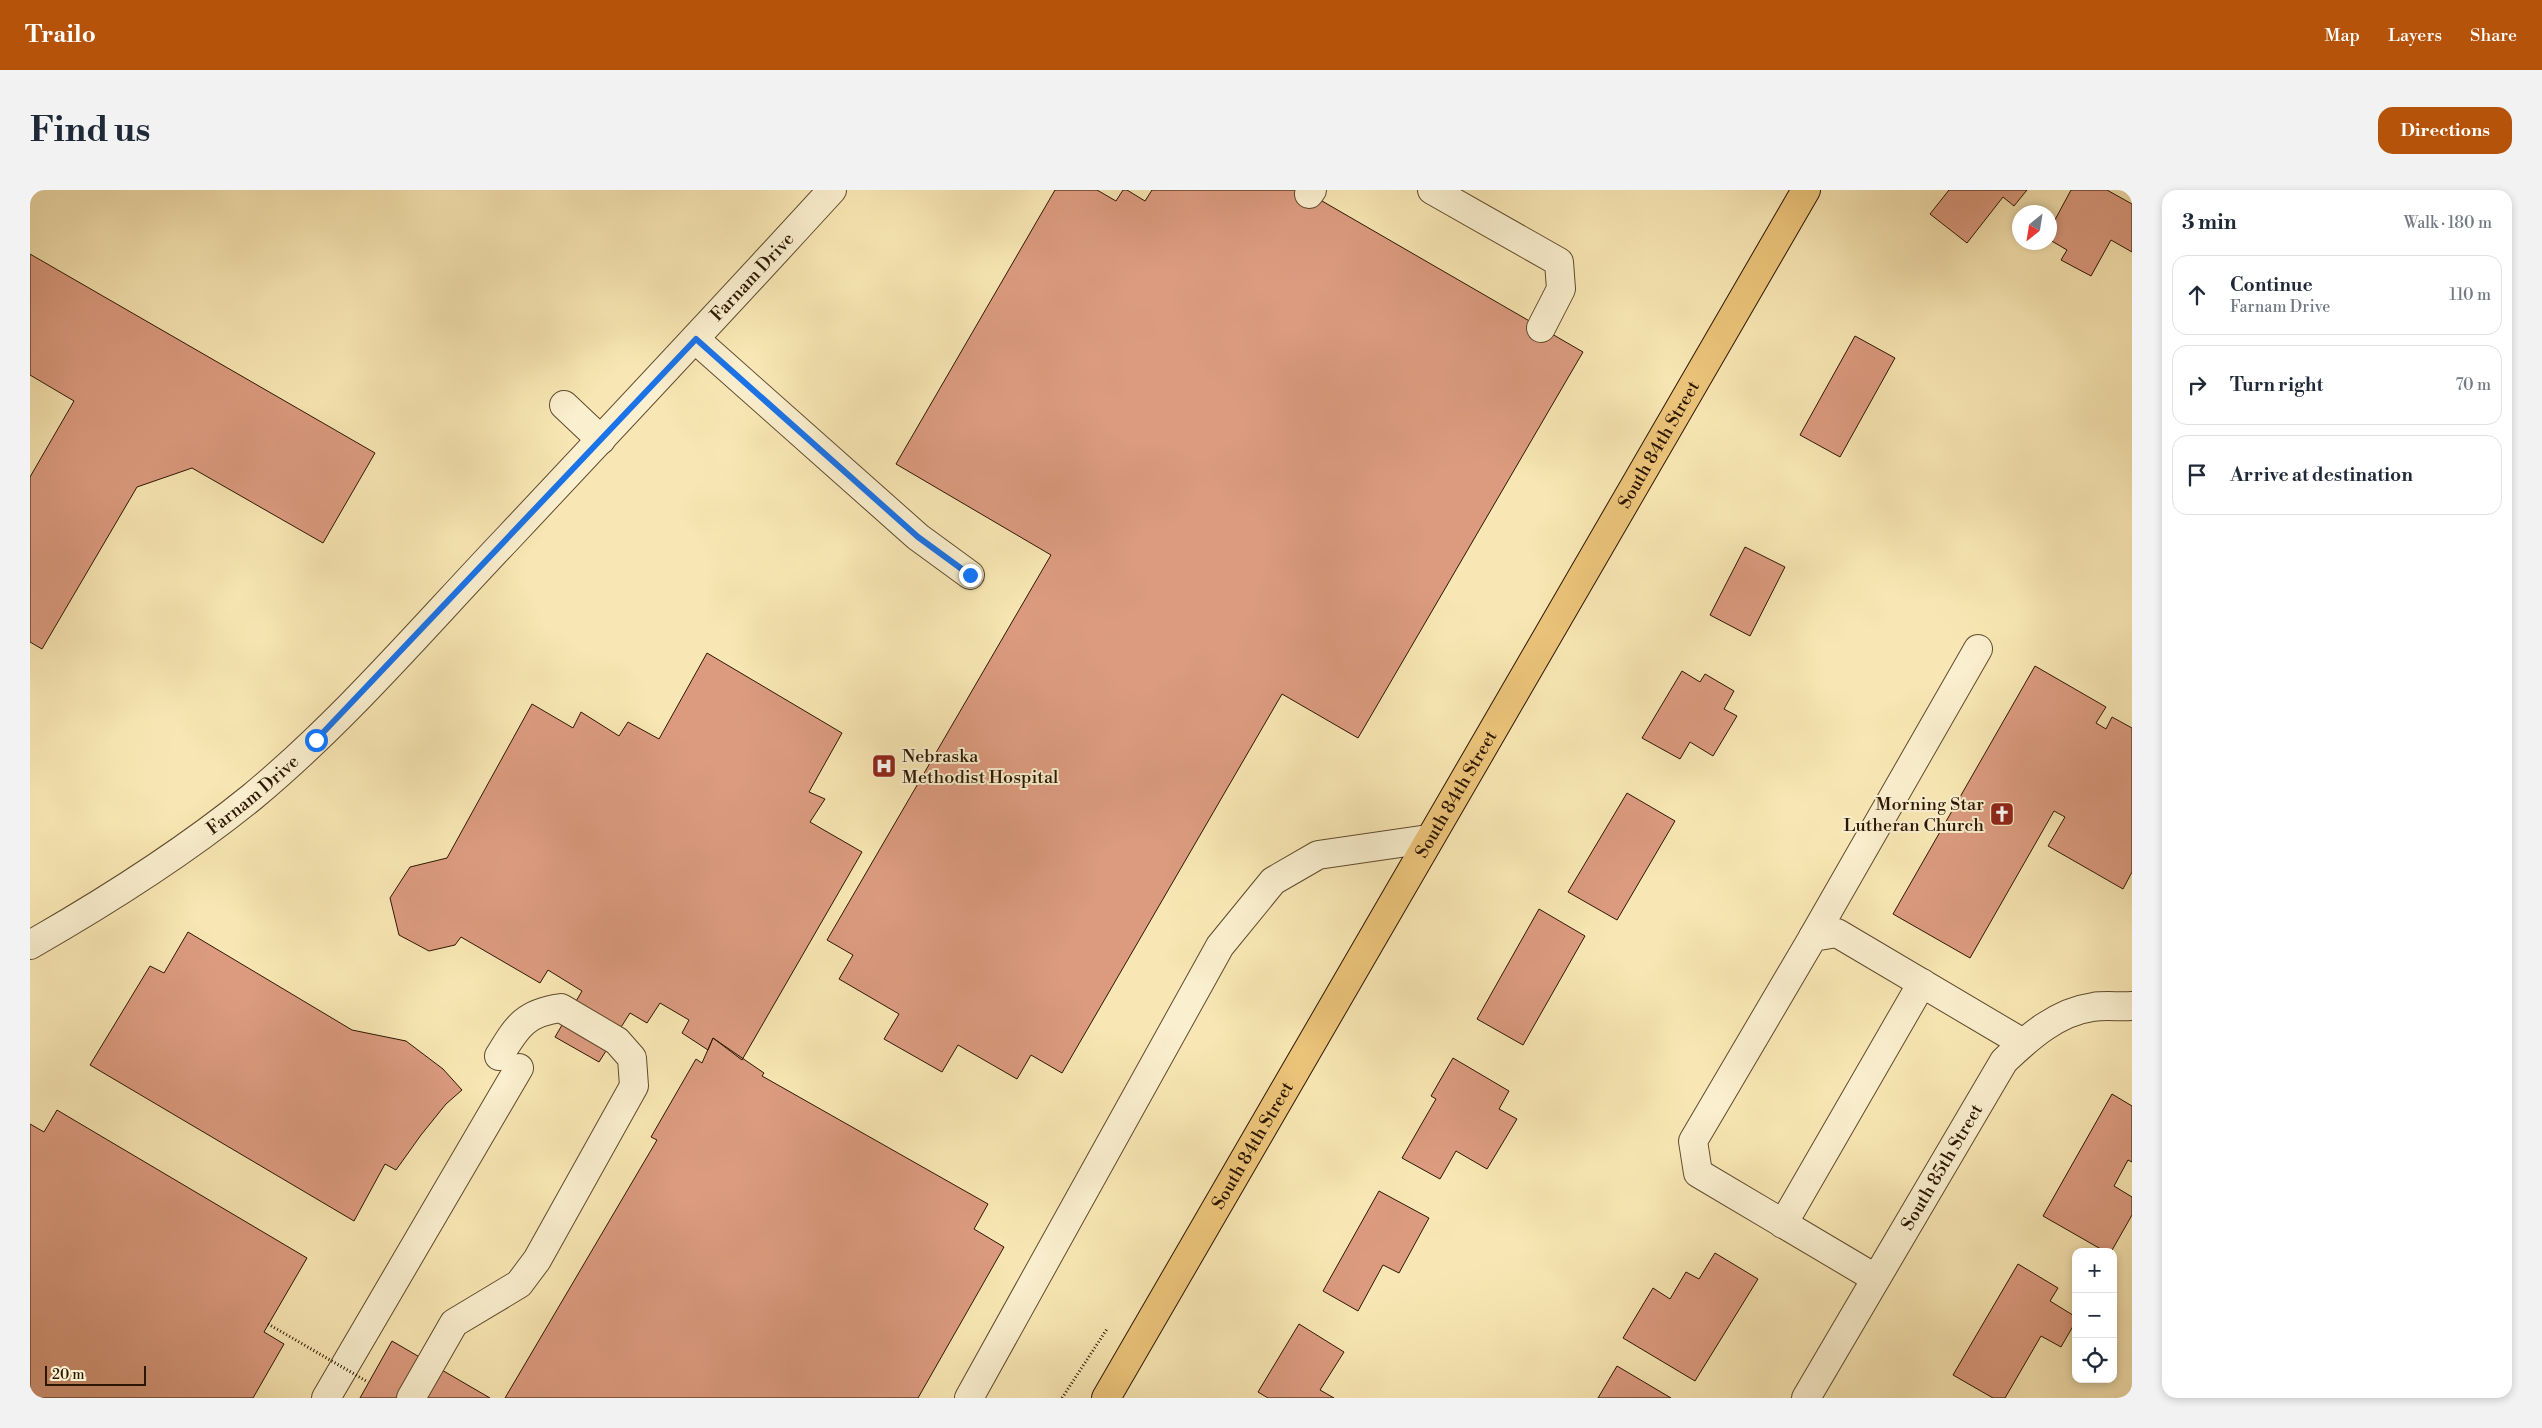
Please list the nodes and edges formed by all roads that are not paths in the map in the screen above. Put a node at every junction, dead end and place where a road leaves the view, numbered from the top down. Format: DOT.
graph roads {
  1 [pos="832,190"];
  2 [pos="1432,190"];
  3 [pos="1806,190"];
  4 [pos="1541,328"];
  5 [pos="696,339"];
  6 [pos="564,405"];
  7 [pos="601,440"];
  8 [pos="970,575"];
  9 [pos="1978,649"];
  10 [pos="1428,839"];
  11 [pos="1813,937"];
  12 [pos="30,945"];
  13 [pos="1922,983"];
  14 [pos="2128,1000"];
  15 [pos="2023,1043"];
  16 [pos="1783,1224"];
  17 [pos="1875,1278"];
  18 [pos="326,1398"];
  19 [pos="411,1398"];
  20 [pos="969,1398"];
  21 [pos="1106,1398"];
  22 [pos="1806,1398"];
  1 -- 5 [label="street, Farnam Drive"];
  2 -- 4 [label="street"];
  3 -- 10 [label="main road, South 84th Street"];
  5 -- 7 [label="street, Farnam Drive"];
  5 -- 8 [label="street"];
  6 -- 7 [label="street"];
  7 -- 12 [label="street, Farnam Drive"];
  9 -- 11 [label="street"];
  10 -- 20 [label="street"];
  10 -- 21 [label="main road, South 84th Street"];
  11 -- 13 [label="street"];
  11 -- 16 [label="street"];
  13 -- 15 [label="street"];
  13 -- 16 [label="street"];
  14 -- 15 [label="street, South 85th Street"];
  15 -- 17 [label="street, South 85th Street"];
  16 -- 17 [label="street"];
  17 -- 22 [label="street, South 85th Street"];
  18 -- 19 [label="street"];
}
